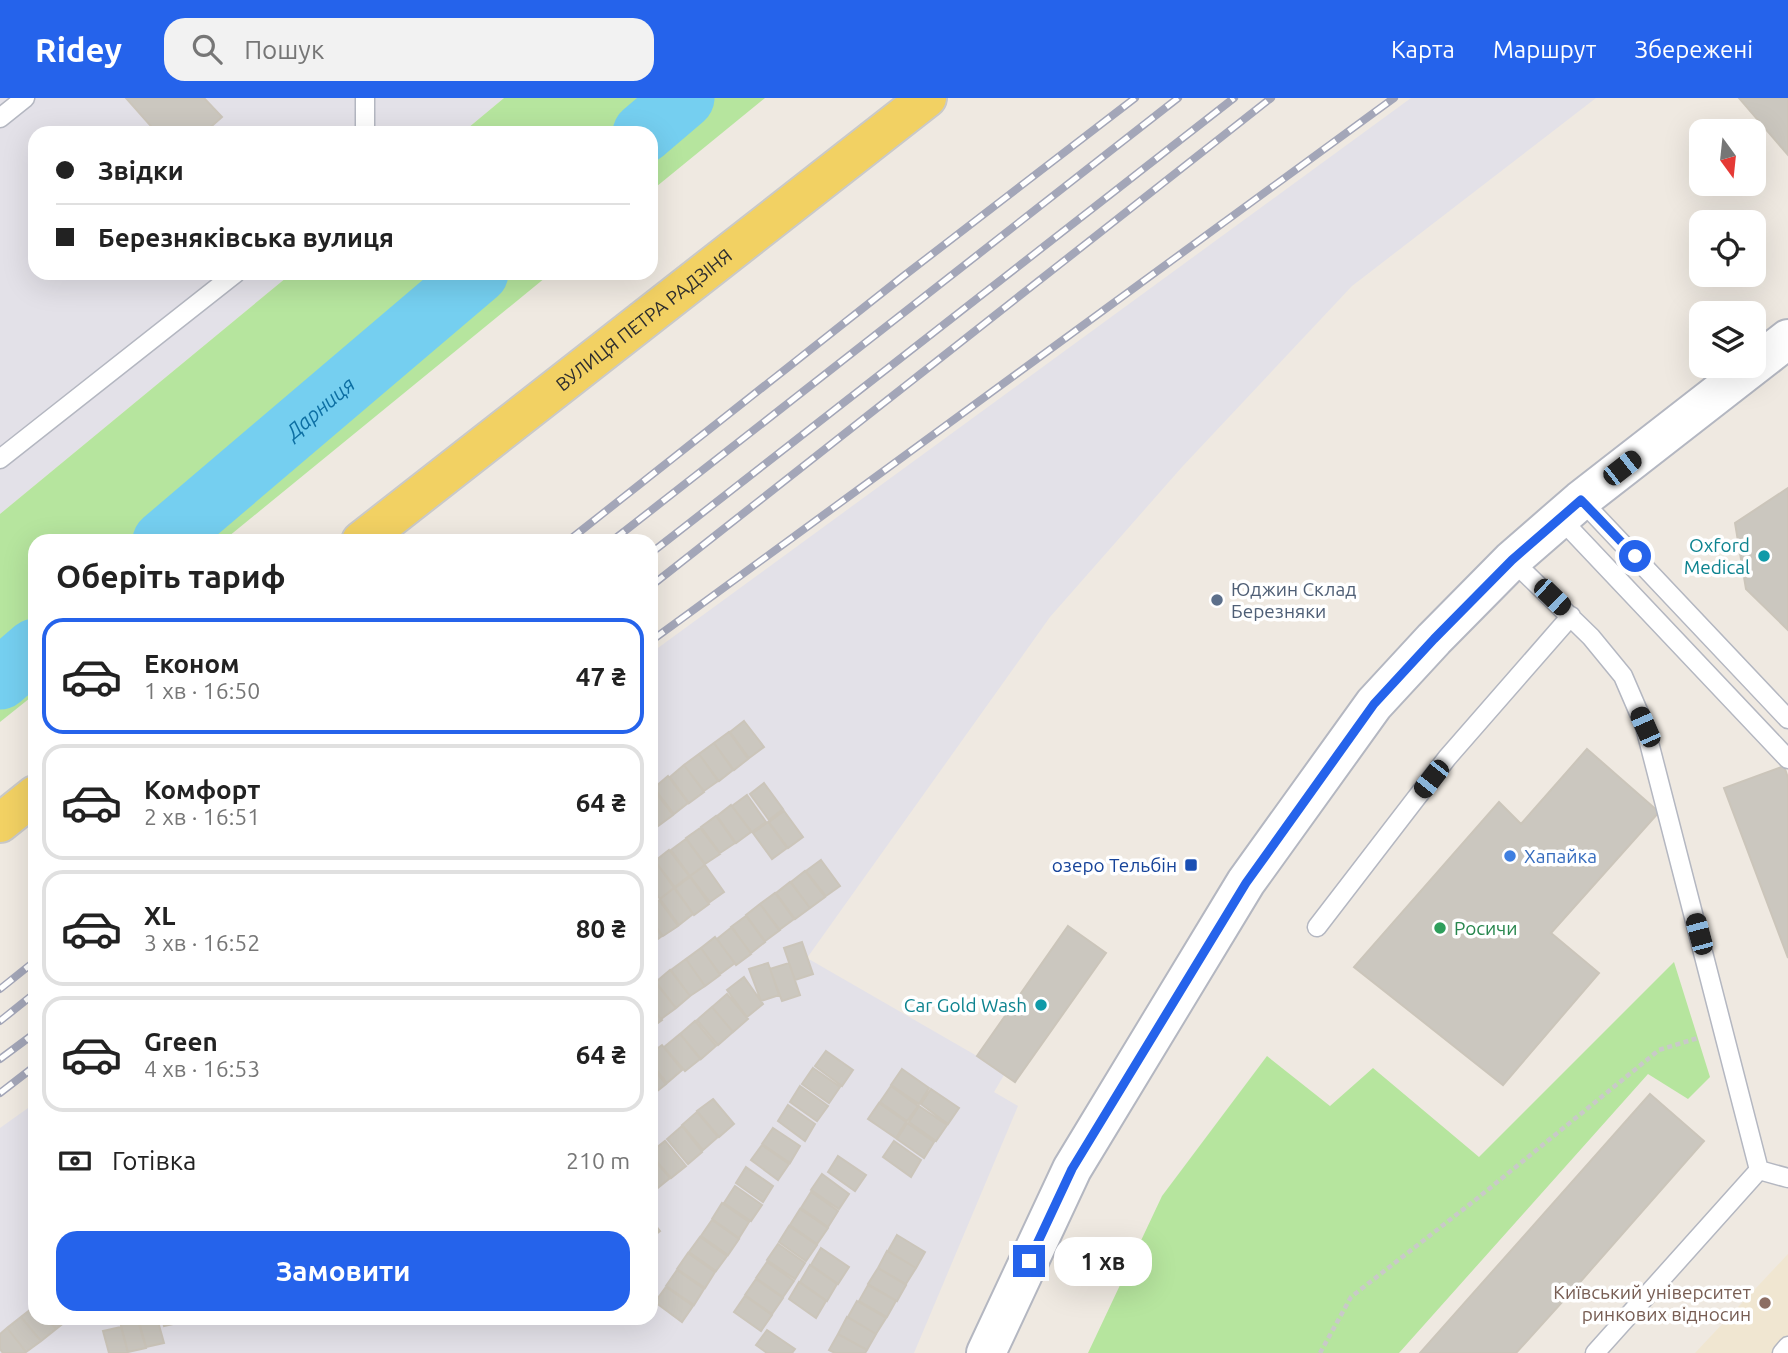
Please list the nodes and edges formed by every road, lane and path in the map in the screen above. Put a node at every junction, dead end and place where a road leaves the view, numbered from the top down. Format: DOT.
graph roads {
  1 [pos="24,98"];
  2 [pos="365,98"];
  3 [pos="927,98"];
  4 [pos="0,118"];
  5 [pos="365,126"];
  6 [pos="227,280"];
  7 [pos="1788,339"];
  8 [pos="0,459"];
  9 [pos="1570,509"];
  10 [pos="370,534"];
  11 [pos="1512,560"];
  12 [pos="1571,616"];
  13 [pos="1788,719"];
  14 [pos="1788,760"];
  15 [pos="28,801"];
  16 [pos="0,823"];
  17 [pos="1317,927"];
  18 [pos="1723,1031"];
  19 [pos="1759,1170"];
  20 [pos="1788,1178"];
  21 [pos="1788,1346"];
  22 [pos="986,1353"];
  23 [pos="1320,1353"];
  24 [pos="1595,1353"];
  25 [pos="1782,1353"];
  1 -- 4 [label="lane"];
  2 -- 5 [label="lane"];
  3 -- 10 [label="main road, ВУЛИЦЯ ПЕТРА РАДЗІНЯ"];
  6 -- 8 [label="lane"];
  7 -- 9 [label="street"];
  9 -- 11 [label="street"];
  9 -- 13 [label="lane"];
  9 -- 14 [label="lane"];
  11 -- 12 [label="lane"];
  11 -- 22 [label="street"];
  12 -- 17 [label="lane"];
  12 -- 18 [label="lane"];
  15 -- 16 [label="main road"];
  18 -- 19 [label="lane"];
  18 -- 23 [label="path"];
  19 -- 20 [label="lane"];
  19 -- 24 [label="lane"];
  21 -- 25 [label="lane"];
}
